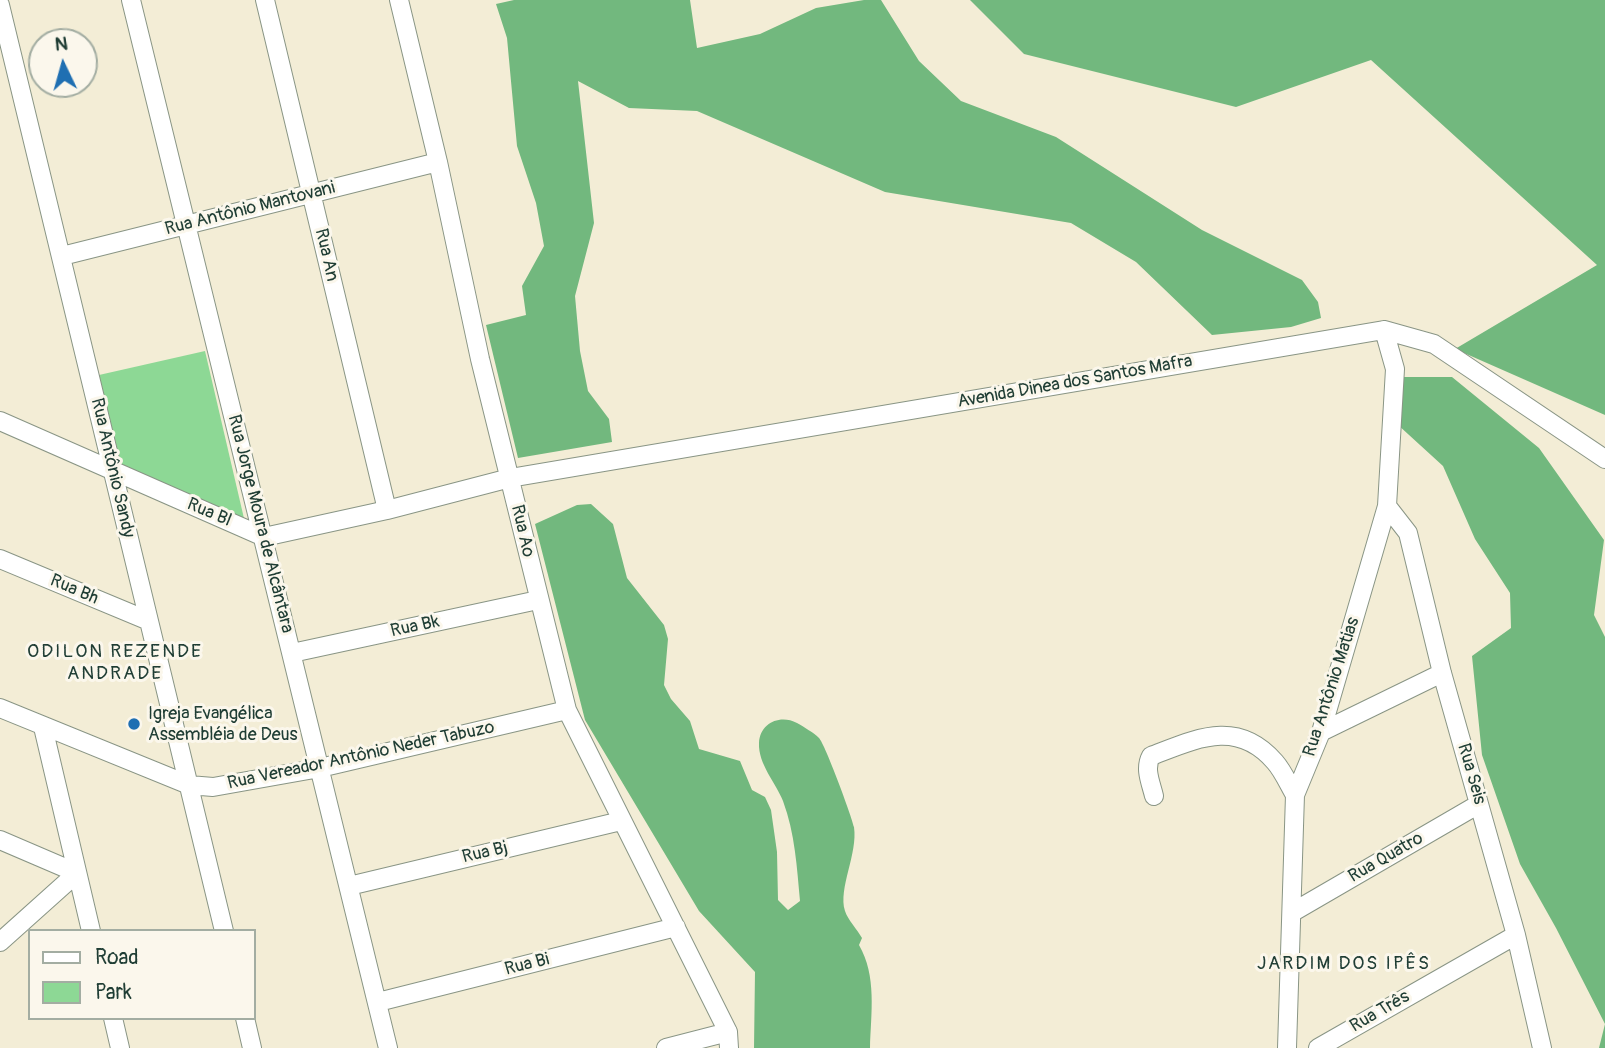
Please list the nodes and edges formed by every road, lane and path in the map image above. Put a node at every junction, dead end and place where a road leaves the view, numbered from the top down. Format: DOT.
graph roads {
  1 [pos="131,0"];
  2 [pos="265,0"];
  3 [pos="399,0"];
  4 [pos="0,5"];
  5 [pos="438,162"];
  6 [pos="312,193"];
  7 [pos="185,225"];
  8 [pos="62,256"];
  9 [pos="1384,330"];
  10 [pos="0,421"];
  11 [pos="1605,459"];
  12 [pos="112,471"];
  13 [pos="510,478"];
  14 [pos="1387,506"];
  15 [pos="387,510"];
  16 [pos="264,537"];
  17 [pos="0,559"];
  18 [pos="538,600"];
  19 [pos="149,621"];
  20 [pos="292,653"];
  21 [pos="1442,673"];
  22 [pos="0,708"];
  23 [pos="567,710"];
  24 [pos="43,727"];
  25 [pos="1321,732"];
  26 [pos="320,768"];
  27 [pos="189,785"];
  28 [pos="1295,795"];
  29 [pos="1154,796"];
  30 [pos="1479,804"];
  31 [pos="621,821"];
  32 [pos="0,840"];
  33 [pos="77,873"];
  34 [pos="349,886"];
  35 [pos="1293,912"];
  36 [pos="676,927"];
  37 [pos="91,929"];
  38 [pos="224,929"];
  39 [pos="1516,934"];
  40 [pos="0,942"];
  41 [pos="378,1002"];
  42 [pos="113,1020"];
  43 [pos="245,1020"];
  44 [pos="729,1040"];
  45 [pos="120,1048"];
  46 [pos="252,1048"];
  47 [pos="388,1048"];
  48 [pos="666,1048"];
  49 [pos="1287,1048"];
  50 [pos="1318,1048"];
  51 [pos="1542,1048"];
  1 -- 7 [label="street, Rua Jorge Moura de Alcântara"];
  2 -- 6 [label="street, Rua An"];
  3 -- 5 [label="street, Rua Ao"];
  4 -- 8 [label="street, Rua Antônio Sandy"];
  5 -- 6 [label="street, Rua Antônio Mantovani"];
  5 -- 13 [label="street, Rua Ao"];
  6 -- 7 [label="street, Rua Antônio Mantovani"];
  6 -- 15 [label="street, Rua An"];
  7 -- 8 [label="street, Rua Antônio Mantovani"];
  7 -- 16 [label="street, Rua Jorge Moura de Alcântara"];
  8 -- 12 [label="street, Rua Antônio Sandy"];
  9 -- 11 [label="street, Avenida Dinea dos Santos Mafra"];
  9 -- 13 [label="street, Avenida Dinea dos Santos Mafra"];
  9 -- 14 [label="street, Rua Antônio Matias"];
  10 -- 12 [label="street, Rua Bl"];
  12 -- 16 [label="street, Rua Bl"];
  12 -- 19 [label="street, Rua Antônio Sandy"];
  13 -- 15 [label="street"];
  13 -- 18 [label="street, Rua Ao"];
  14 -- 21 [label="street, Rua Seis"];
  14 -- 25 [label="street, Rua Antônio Matias"];
  15 -- 16 [label="street"];
  16 -- 20 [label="street, Rua Jorge Moura de Alcântara"];
  17 -- 19 [label="street, Rua Bh"];
  18 -- 20 [label="street, Rua Bk"];
  18 -- 23 [label="street, Rua Ao"];
  19 -- 27 [label="street, Rua Antônio Sandy"];
  20 -- 26 [label="street, Rua Jorge Moura de Alcântara"];
  21 -- 25 [label="street"];
  21 -- 30 [label="street, Rua Seis"];
  22 -- 24 [label="street, Rua Vereador Antônio Neder Tabuzo"];
  23 -- 26 [label="street, Rua Vereador Antônio Neder Tabuzo"];
  23 -- 31 [label="street, Rua Ao"];
  24 -- 27 [label="street, Rua Vereador Antônio Neder Tabuzo"];
  24 -- 33 [label="street"];
  25 -- 28 [label="street, Rua Antônio Matias"];
  26 -- 27 [label="street, Rua Vereador Antônio Neder Tabuzo"];
  26 -- 34 [label="street, Rua Jorge Moura de Alcântara"];
  27 -- 38 [label="street, Rua Antônio Sandy"];
  28 -- 29 [label="street"];
  28 -- 35 [label="street, Rua Antônio Matias"];
  30 -- 35 [label="street, Rua Quatro"];
  30 -- 39 [label="street, Rua Seis"];
  31 -- 34 [label="street, Rua Bj"];
  31 -- 36 [label="street, Rua Ao"];
  32 -- 33 [label="street"];
  33 -- 37 [label="street"];
  33 -- 40 [label="street"];
  34 -- 41 [label="street, Rua Jorge Moura de Alcântara"];
  35 -- 49 [label="street, Rua Antônio Matias"];
  36 -- 41 [label="street, Rua Bi"];
  36 -- 44 [label="street, Rua Ao"];
  39 -- 50 [label="street, Rua Três"];
  39 -- 51 [label="street, Rua Seis"];
  41 -- 47 [label="street, Rua Jorge Moura de Alcântara"];
  42 -- 45 [label="street"];
  43 -- 46 [label="street"];
  44 -- 48 [label="street"];
}
